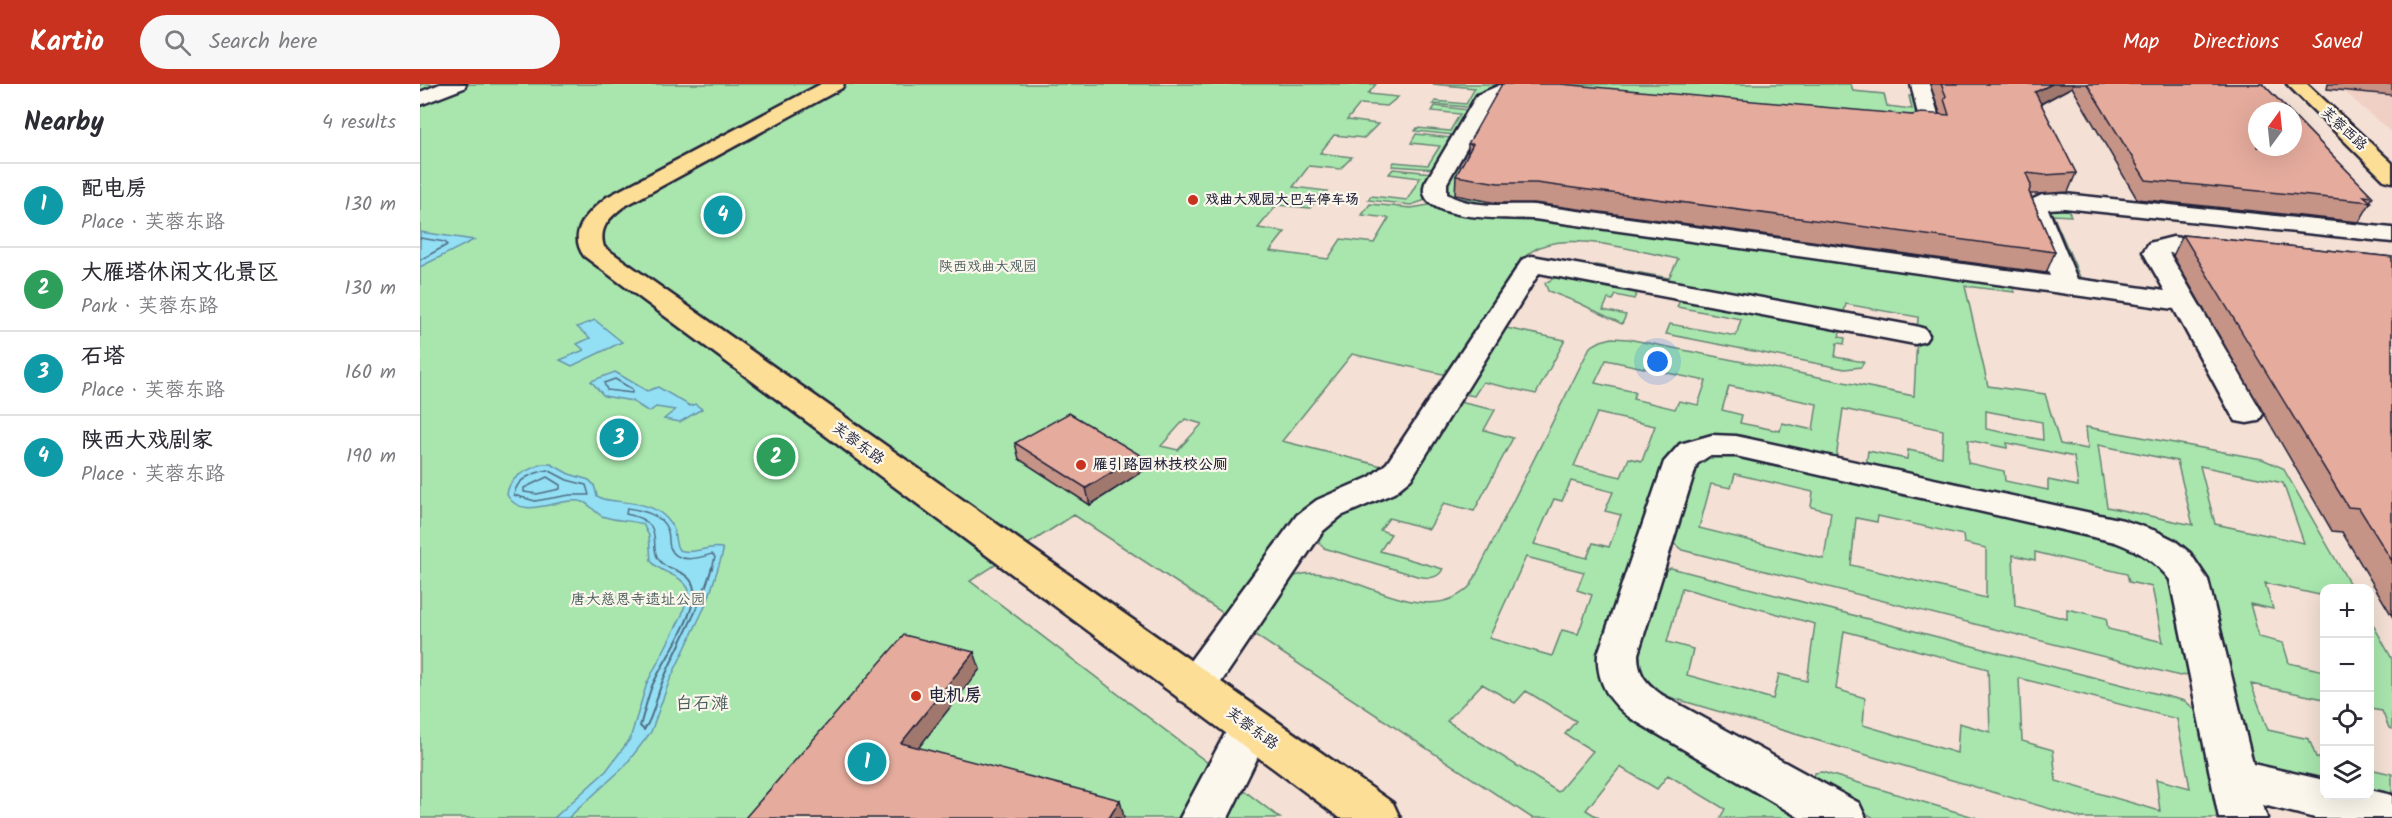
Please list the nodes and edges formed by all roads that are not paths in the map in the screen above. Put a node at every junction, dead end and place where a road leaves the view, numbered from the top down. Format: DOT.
graph roads {
  1 [pos="457,84"];
  2 [pos="835,84"];
  3 [pos="1920,84"];
  4 [pos="2296,84"];
  5 [pos="2323,84"];
  6 [pos="1561,93"];
  7 [pos="420,99"];
  8 [pos="2349,107"];
  9 [pos="1869,122"];
  10 [pos="2392,175"];
  11 [pos="2392,235"];
  12 [pos="2250,253"];
  13 [pos="2067,286"];
  14 [pos="2185,302"];
  15 [pos="1916,335"];
  16 [pos="2247,414"];
  17 [pos="1194,688"];
  18 [pos="1250,728"];
  19 [pos="2238,798"];
  20 [pos="2392,816"];
  21 [pos="1204,818"];
  22 [pos="1376,818"];
  23 [pos="1842,818"];
  1 -- 7 [label="street"];
  2 -- 17 [label="main road, 芙蓉东路"];
  3 -- 9 [label="street"];
  4 -- 10 [label="main road, 芙蓉西路"];
  5 -- 8 [label="main road, 芙蓉西路"];
  6 -- 13 [label="street"];
  11 -- 13 [label="street"];
  12 -- 14 [label="street"];
  13 -- 14 [label="street"];
  14 -- 16 [label="street"];
  15 -- 17 [label="street"];
  17 -- 18 [label="main road, 芙蓉东路"];
  18 -- 21 [label="street"];
  18 -- 22 [label="main road, 芙蓉东路"];
  19 -- 20 [label="street"];
  19 -- 23 [label="street"];
}
